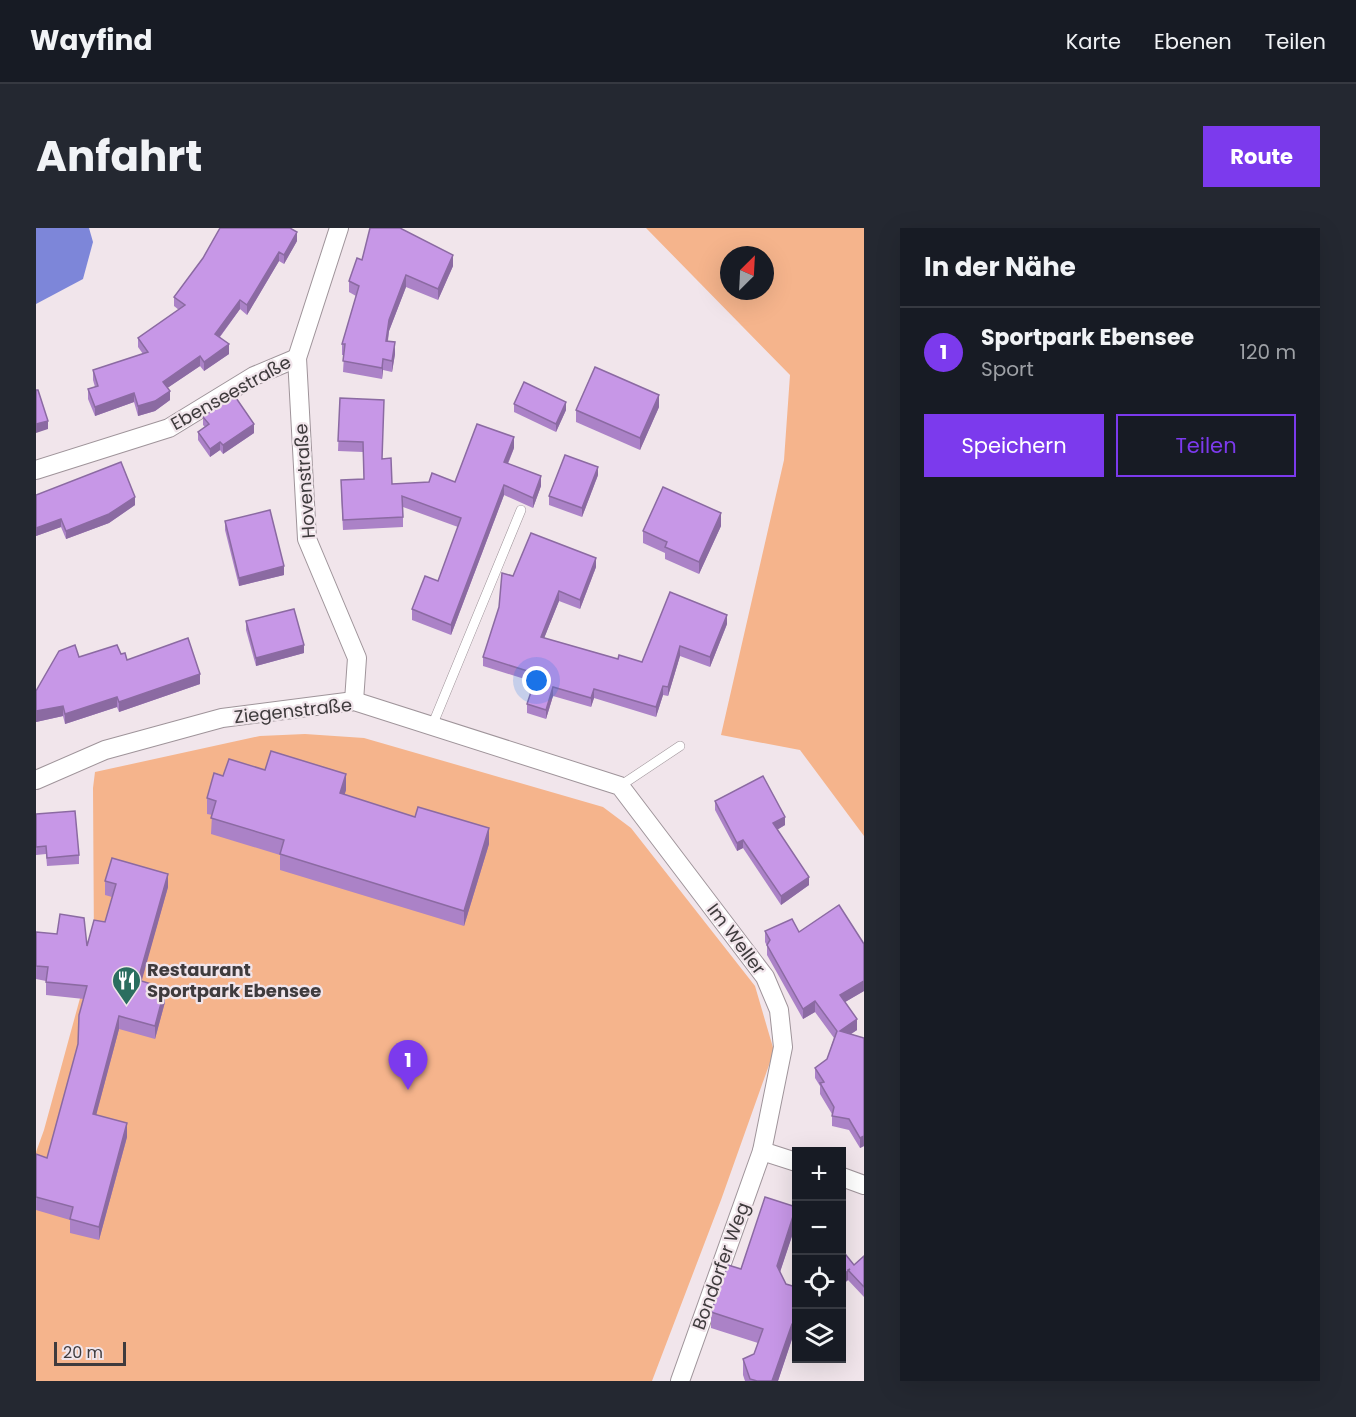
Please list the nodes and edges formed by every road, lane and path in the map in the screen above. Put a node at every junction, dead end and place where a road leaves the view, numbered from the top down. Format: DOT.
graph roads {
  1 [pos="339,228"];
  2 [pos="297,358"];
  3 [pos="36,470"];
  4 [pos="521,510"];
  5 [pos="354,701"];
  6 [pos="432,726"];
  7 [pos="680,746"];
  8 [pos="36,780"];
  9 [pos="620,786"];
  10 [pos="762,1151"];
  11 [pos="792,1161"];
  12 [pos="846,1178"];
  13 [pos="864,1185"];
  14 [pos="680,1381"];
  1 -- 2 [label="street, Ebenseestraße"];
  2 -- 3 [label="street, Ebenseestraße"];
  2 -- 5 [label="street, Hovenstraße"];
  4 -- 6 [label="lane"];
  5 -- 6 [label="street, Ziegenstraße"];
  5 -- 8 [label="street, Ziegenstraße"];
  6 -- 9 [label="street, Ziegenstraße"];
  7 -- 9 [label="lane"];
  9 -- 10 [label="street, Im Weller"];
  10 -- 11 [label="street"];
  10 -- 14 [label="street, Bondorfer Weg"];
  12 -- 13 [label="street"];
}
